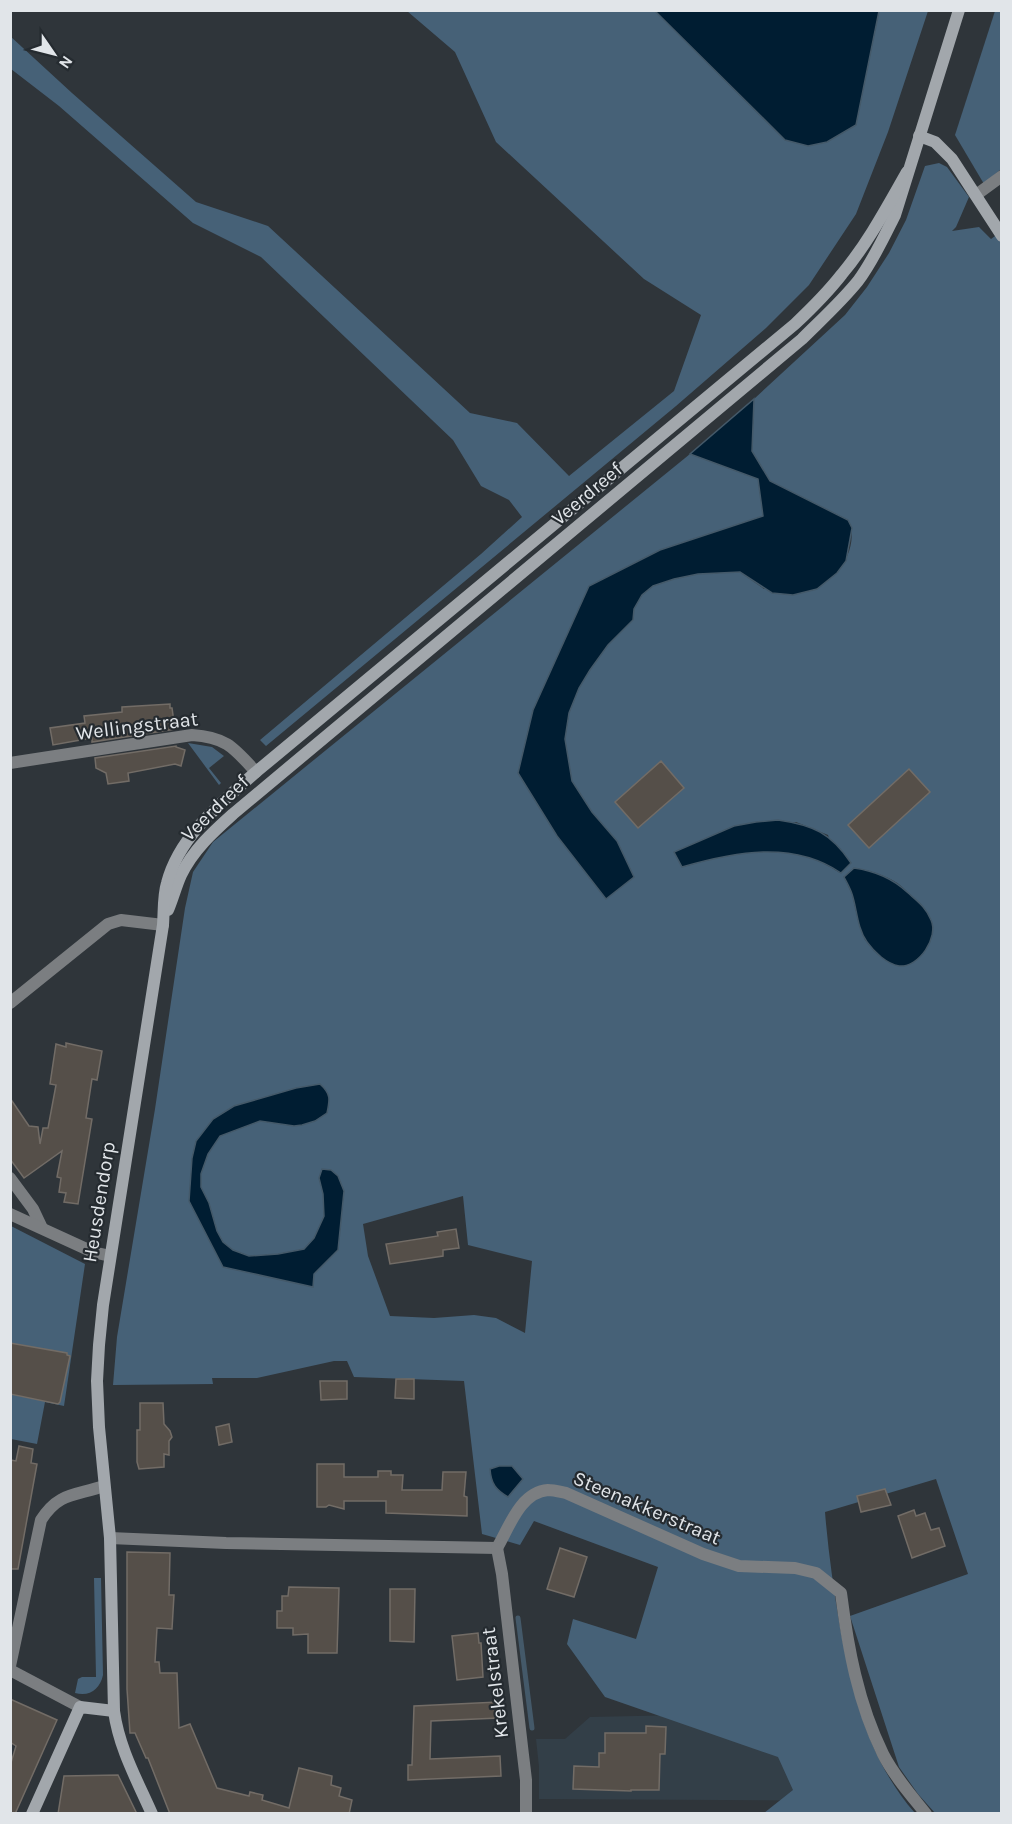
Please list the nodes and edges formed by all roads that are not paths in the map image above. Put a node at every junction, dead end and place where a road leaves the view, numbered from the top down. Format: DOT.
graph roads {
  1 [pos="959,10"];
  2 [pos="919,136"];
  3 [pos="907,172"];
  4 [pos="1002,176"];
  5 [pos="976,195"];
  6 [pos="1002,236"];
  7 [pos="561,519"];
  8 [pos="572,532"];
  9 [pos="10,763"];
  10 [pos="256,772"];
  11 [pos="267,786"];
  12 [pos="163,925"];
  13 [pos="10,1003"];
  14 [pos="10,1178"];
  15 [pos="10,1214"];
  16 [pos="42,1228"];
  17 [pos="110,1256"];
  18 [pos="104,1486"];
  19 [pos="110,1538"];
  20 [pos="497,1548"];
  21 [pos="10,1668"];
  22 [pos="80,1707"];
  23 [pos="114,1711"];
  24 [pos="32,1814"];
  25 [pos="152,1814"];
  26 [pos="526,1814"];
  27 [pos="927,1814"];
  1 -- 2 [label="main road, Veerdreef"];
  2 -- 3 [label="main road, Veerdreef"];
  2 -- 5 [label="main road"];
  3 -- 7 [label="main road, Veerdreef"];
  3 -- 8 [label="main road, Veerdreef"];
  4 -- 5 [label="street"];
  5 -- 6 [label="main road"];
  7 -- 8 [label="main road"];
  7 -- 10 [label="main road, Veerdreef"];
  8 -- 11 [label="main road, Veerdreef"];
  9 -- 10 [label="street, Wellingstraat"];
  10 -- 11 [label="main road"];
  10 -- 12 [label="main road, Veerdreef"];
  11 -- 12 [label="main road, Veerdreef"];
  12 -- 13 [label="street"];
  12 -- 17 [label="main road, Heusdendorp"];
  14 -- 16 [label="street"];
  15 -- 16 [label="street"];
  16 -- 17 [label="street"];
  17 -- 18 [label="main road, Heusdendorp"];
  18 -- 19 [label="main road, Heusdendorp"];
  18 -- 21 [label="street"];
  19 -- 20 [label="street"];
  19 -- 23 [label="main road, Heusdendorp"];
  20 -- 26 [label="street, Krekelstraat"];
  20 -- 27 [label="street, Steenakkerstraat"];
  21 -- 22 [label="street"];
  22 -- 23 [label="main road"];
  22 -- 24 [label="main road"];
  23 -- 25 [label="main road, Heusdendorp"];
}
